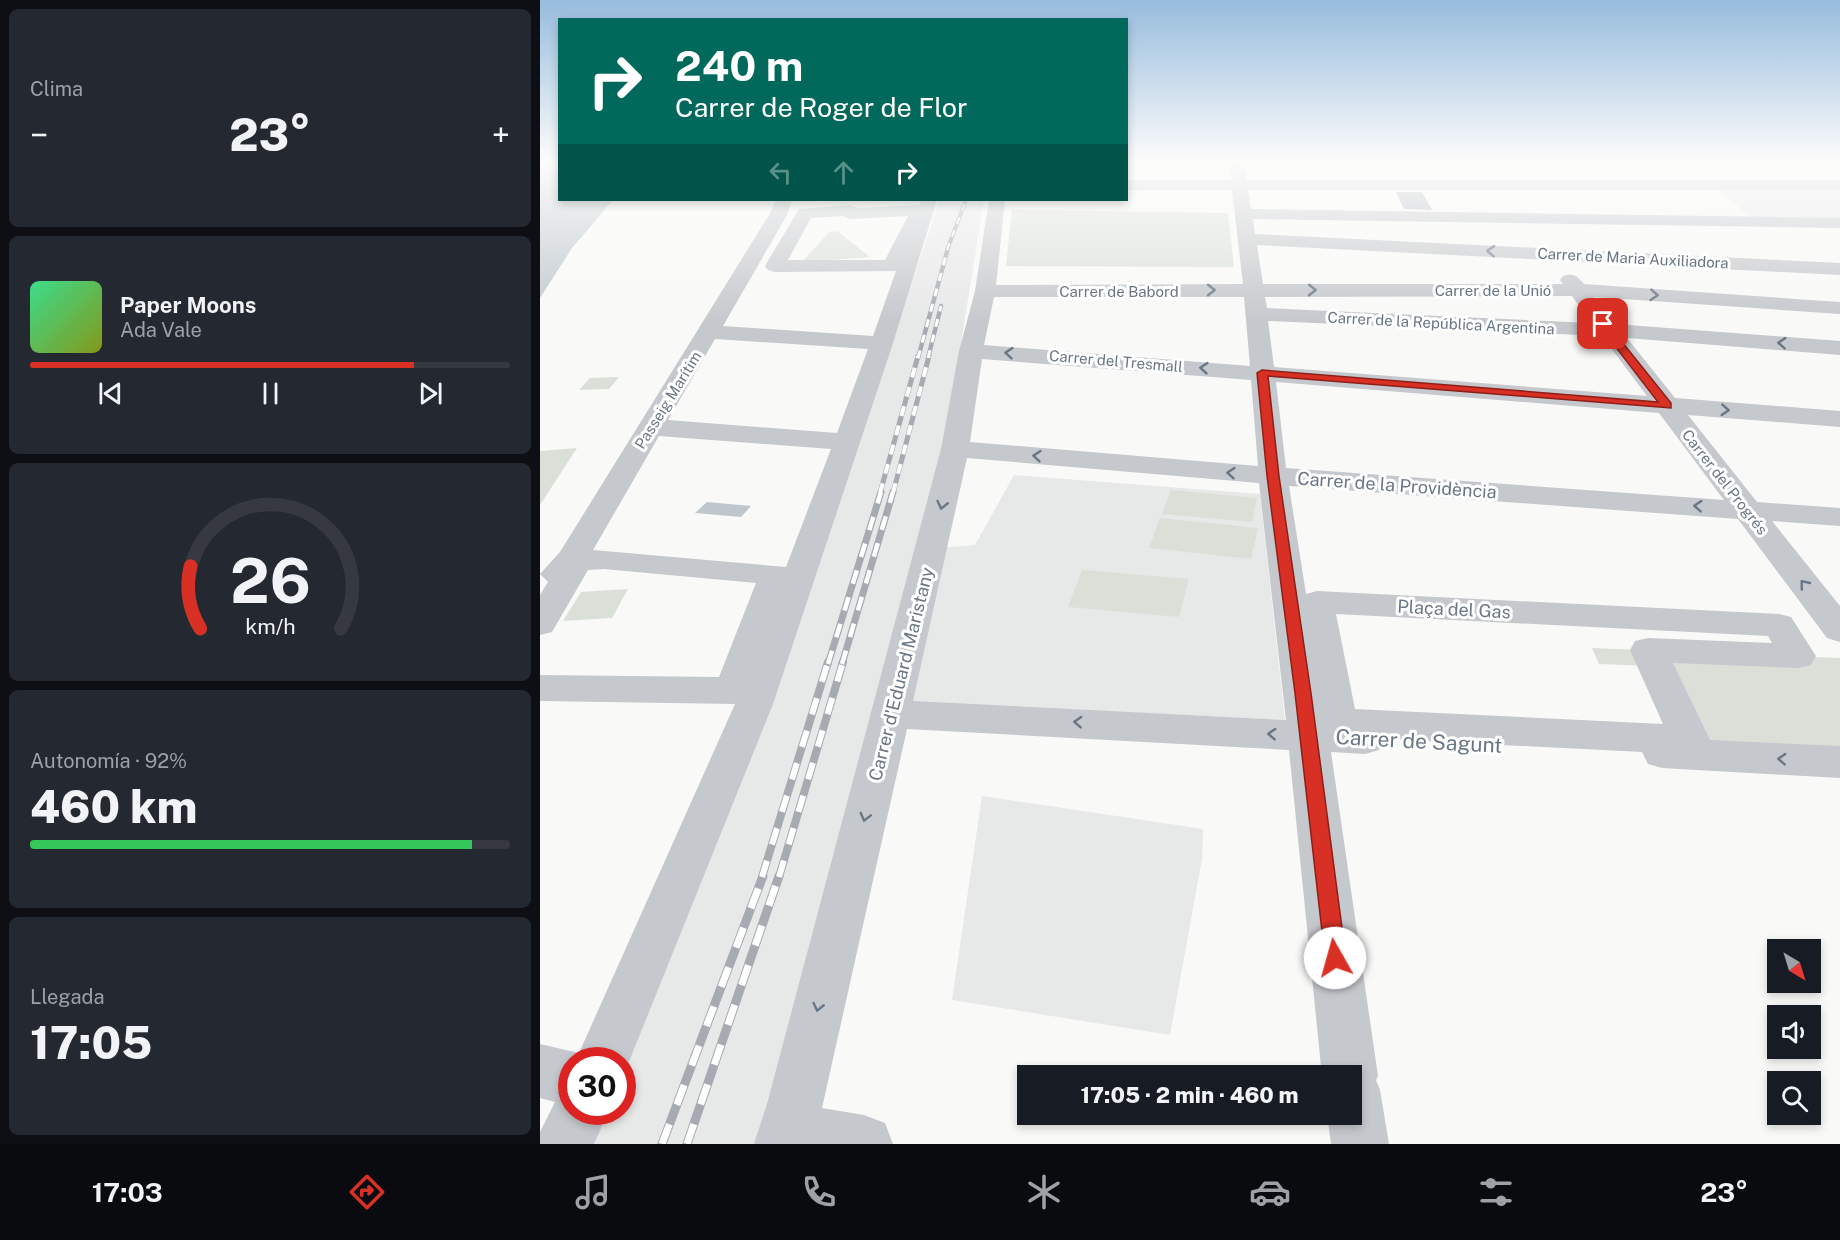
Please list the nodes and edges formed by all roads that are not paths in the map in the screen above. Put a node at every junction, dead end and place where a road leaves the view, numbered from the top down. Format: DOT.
graph roads {
  1 [pos="778,215"];
  2 [pos="804,215"];
  3 [pos="917,215"];
  4 [pos="924,215"];
  5 [pos="996,215"];
  6 [pos="1243,215"];
  7 [pos="1520,215"];
  8 [pos="1737,215"];
  9 [pos="1522,218"];
  10 [pos="1744,221"];
  11 [pos="1840,223"];
  12 [pos="1244,226"];
  13 [pos="1549,254"];
  14 [pos="1798,267"];
  15 [pos="1840,269"];
  16 [pos="1578,290"];
  17 [pos="985,291"];
  18 [pos="1255,302"];
  19 [pos="1840,302"];
  20 [pos="1840,308"];
  21 [pos="1608,330"];
  22 [pos="710,332"];
  23 [pos="882,343"];
  24 [pos="1840,348"];
  25 [pos="971,351"];
  26 [pos="1262,373"];
  27 [pos="1667,406"];
  28 [pos="1840,419"];
  29 [pos="652,427"];
  30 [pos="846,442"];
  31 [pos="955,448"];
  32 [pos="1273,476"];
  33 [pos="1747,509"];
  34 [pos="1840,517"];
  35 [pos="540,593"];
  36 [pos="540,624"];
  37 [pos="1840,630"];
  38 [pos="540,688"];
  39 [pos="891,714"];
  40 [pos="1308,736"];
  41 [pos="1690,740"];
  42 [pos="1840,762"];
  43 [pos="609,1047"];
  44 [pos="1349,1065"];
  45 [pos="540,1071"];
  46 [pos="558,1075"];
  47 [pos="574,1125"];
  48 [pos="1357,1125"];
  49 [pos="564,1144"];
  50 [pos="783,1144"];
  51 [pos="807,1144"];
  52 [pos="864,1144"];
  53 [pos="1360,1144"];
  1 -- 22 [label="street, Passeig Marítim"];
  2 -- 3 [label="street"];
  4 -- 23 [label="street"];
  5 -- 17 [label="street, Carrer d'Eduard Maristany"];
  6 -- 12 [label="street"];
  7 -- 9 [label="street, Carrer del Progrés"];
  8 -- 10 [label="street"];
  9 -- 10 [label="street"];
  9 -- 12 [label="street"];
  9 -- 13 [label="street, Carrer del Progrés"];
  10 -- 11 [label="street"];
  10 -- 14 [label="street"];
  13 -- 12 [label="street, Carrer de Maria Auxiliadora, one-way"];
  12 -- 18 [label="street"];
  13 -- 14 [label="street, Carrer de Maria Auxiliadora"];
  13 -- 16 [label="street, Carrer del Progrés"];
  14 -- 15 [label="street, Carrer de Maria Auxiliadora"];
  14 -- 19 [label="street"];
  18 -- 16 [label="street, Carrer de la Unió, one-way"];
  16 -- 20 [label="street, Carrer de la Unió, one-way"];
  16 -- 21 [label="street, Carrer del Progrés"];
  17 -- 18 [label="street, Carrer de Babord, one-way"];
  17 -- 25 [label="street, Carrer d'Eduard Maristany"];
  18 -- 21 [label="street, Carrer de la República Argentina"];
  18 -- 26 [label="street"];
  24 -- 21 [label="street, Carrer de la República Argentina, one-way"];
  21 -- 27 [label="street, Carrer del Progrés"];
  22 -- 23 [label="street"];
  22 -- 29 [label="street, Passeig Marítim"];
  23 -- 30 [label="street"];
  26 -- 25 [label="street, Carrer del Tresmall, one-way"];
  25 -- 31 [label="street, Carrer d'Eduard Maristany"];
  26 -- 27 [label="street, Carrer del Tresmall"];
  26 -- 32 [label="street"];
  27 -- 28 [label="street, Carrer del Tresmall, one-way"];
  27 -- 33 [label="street, Carrer del Progrés"];
  29 -- 30 [label="street"];
  29 -- 35 [label="street, Passeig Marítim"];
  30 -- 43 [label="street"];
  32 -- 31 [label="street, Carrer de la Providència, one-way"];
  31 -- 39 [label="street, Carrer d'Eduard Maristany, one-way"];
  33 -- 32 [label="street, Carrer de la Providència, one-way"];
  32 -- 40 [label="street"];
  33 -- 34 [label="street, Carrer de la Providència"];
  37 -- 33 [label="street, Carrer del Progrés, one-way"];
  36 -- 38 [label="street"];
  40 -- 39 [label="street, Carrer de Sagunt, one-way"];
  39 -- 50 [label="street, Carrer d'Eduard Maristany, one-way"];
  42 -- 40 [label="street, Carrer de Sagunt, one-way"];
  40 -- 44 [label="street"];
  41 -- 41 [label="street, Plaça del Gas"];
  45 -- 46 [label="street"];
  47 -- 49 [label="street"];
  48 -- 53 [label="street"];
  51 -- 52 [label="street"];
}
